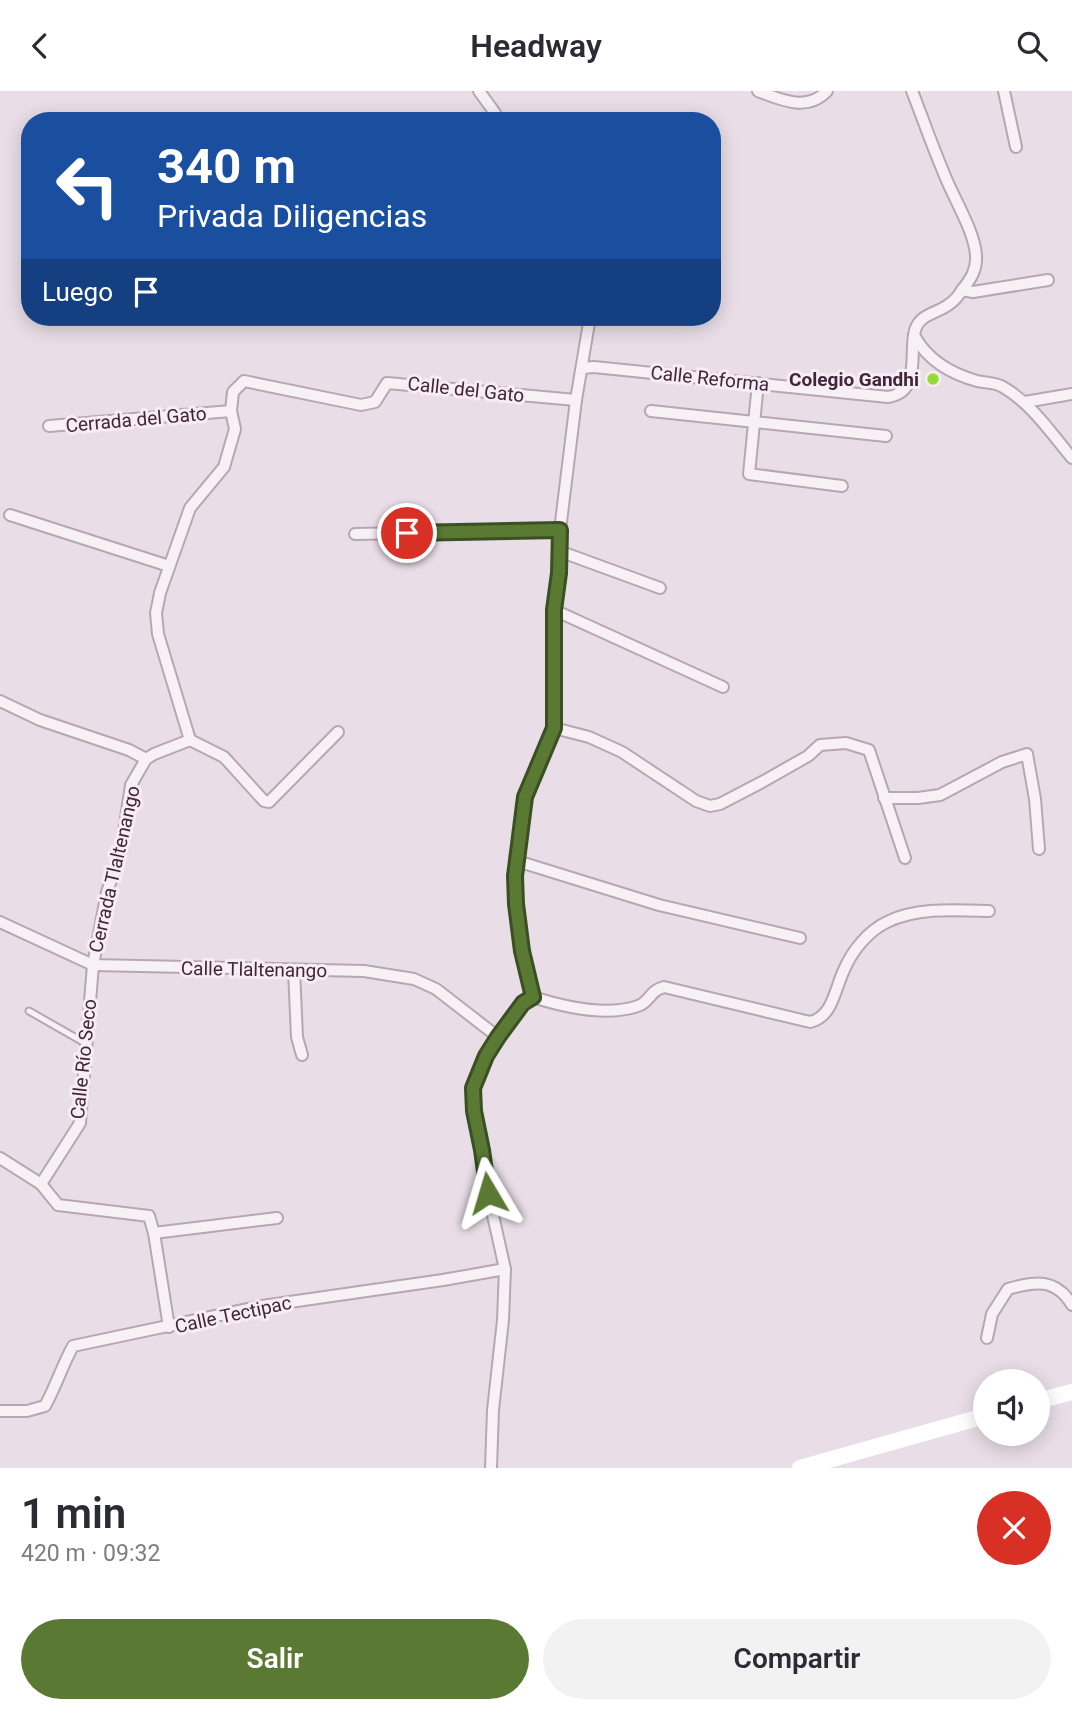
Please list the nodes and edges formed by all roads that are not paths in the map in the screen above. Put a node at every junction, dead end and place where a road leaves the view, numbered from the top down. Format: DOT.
graph roads {
  1 [pos="479,91"];
  2 [pos="758,91"];
  3 [pos="827,91"];
  4 [pos="912,91"];
  5 [pos="1004,91"];
  6 [pos="494,112"];
  7 [pos="1016,147"];
  8 [pos="1048,280"];
  9 [pos="962,290"];
  10 [pos="589,326"];
  11 [pos="914,335"];
  12 [pos="583,368"];
  13 [pos="244,381"];
  14 [pos="758,383"];
  15 [pos="1072,394"];
  16 [pos="576,400"];
  17 [pos="1025,402"];
  18 [pos="231,411"];
  19 [pos="651,411"];
  20 [pos="754,421"];
  21 [pos="49,426"];
  22 [pos="886,436"];
  23 [pos="1072,458"];
  24 [pos="842,486"];
  25 [pos="10,515"];
  26 [pos="560,530"];
  27 [pos="355,534"];
  28 [pos="559,551"];
  29 [pos="169,566"];
  30 [pos="660,588"];
  31 [pos="554,610"];
  32 [pos="723,687"];
  33 [pos="0,701"];
  34 [pos="554,728"];
  35 [pos="338,732"];
  36 [pos="190,740"];
  37 [pos="146,759"];
  38 [pos="884,798"];
  39 [pos="1039,849"];
  40 [pos="905,858"];
  41 [pos="517,862"];
  42 [pos="989,911"];
  43 [pos="0,922"];
  44 [pos="800,938"];
  45 [pos="93,965"];
  46 [pos="294,969"];
  47 [pos="533,997"];
  48 [pos="29,1011"];
  49 [pos="498,1037"];
  50 [pos="85,1043"];
  51 [pos="302,1055"];
  52 [pos="0,1158"];
  53 [pos="41,1184"];
  54 [pos="277,1218"];
  55 [pos="154,1233"];
  56 [pos="505,1269"];
  57 [pos="1072,1305"];
  58 [pos="169,1327"];
  59 [pos="987,1338"];
  60 [pos="1072,1392"];
  61 [pos="1050,1398"];
  62 [pos="0,1411"];
  63 [pos="973,1419"];
  64 [pos="491,1468"];
  65 [pos="800,1468"];
  1 -- 6 [label="street"];
  2 -- 3 [label="street"];
  4 -- 9 [label="street"];
  5 -- 7 [label="street"];
  8 -- 9 [label="street"];
  9 -- 11 [label="street"];
  10 -- 12 [label="street"];
  11 -- 14 [label="street, Calle Reforma"];
  11 -- 17 [label="street"];
  12 -- 14 [label="street, Calle Reforma"];
  12 -- 16 [label="street"];
  13 -- 16 [label="street, Calle del Gato"];
  13 -- 18 [label="street, Cerrada del Gato"];
  14 -- 20 [label="street"];
  15 -- 17 [label="street"];
  16 -- 26 [label="street"];
  17 -- 23 [label="street"];
  18 -- 21 [label="street, Cerrada del Gato"];
  18 -- 29 [label="street"];
  19 -- 20 [label="street"];
  20 -- 22 [label="street"];
  20 -- 24 [label="street"];
  25 -- 29 [label="street"];
  26 -- 27 [label="street"];
  26 -- 28 [label="street"];
  28 -- 30 [label="street"];
  28 -- 31 [label="street"];
  29 -- 36 [label="street"];
  31 -- 32 [label="street"];
  31 -- 34 [label="street"];
  33 -- 37 [label="street"];
  34 -- 38 [label="street"];
  34 -- 41 [label="street"];
  35 -- 36 [label="street"];
  36 -- 37 [label="street, Cerrada Tlaltenango"];
  37 -- 45 [label="street, Cerrada Tlaltenango"];
  38 -- 39 [label="street"];
  38 -- 40 [label="street"];
  41 -- 44 [label="street"];
  41 -- 47 [label="street"];
  42 -- 47 [label="street"];
  43 -- 45 [label="street, Calle Tlaltenango"];
  45 -- 46 [label="street, Calle Tlaltenango"];
  45 -- 50 [label="street, Calle Río Seco"];
  46 -- 49 [label="street, Calle Tlaltenango"];
  46 -- 51 [label="street"];
  47 -- 49 [label="street"];
  48 -- 50 [label="lane"];
  49 -- 56 [label="street"];
  50 -- 53 [label="street, Calle Río Seco"];
  52 -- 53 [label="street"];
  53 -- 55 [label="street"];
  54 -- 55 [label="street"];
  55 -- 58 [label="street"];
  56 -- 58 [label="street, Calle Tectipac"];
  56 -- 64 [label="street"];
  57 -- 59 [label="street"];
  58 -- 62 [label="street, Calle Tectipac"];
  60 -- 61 [label="main road"];
  63 -- 65 [label="main road"];
}
